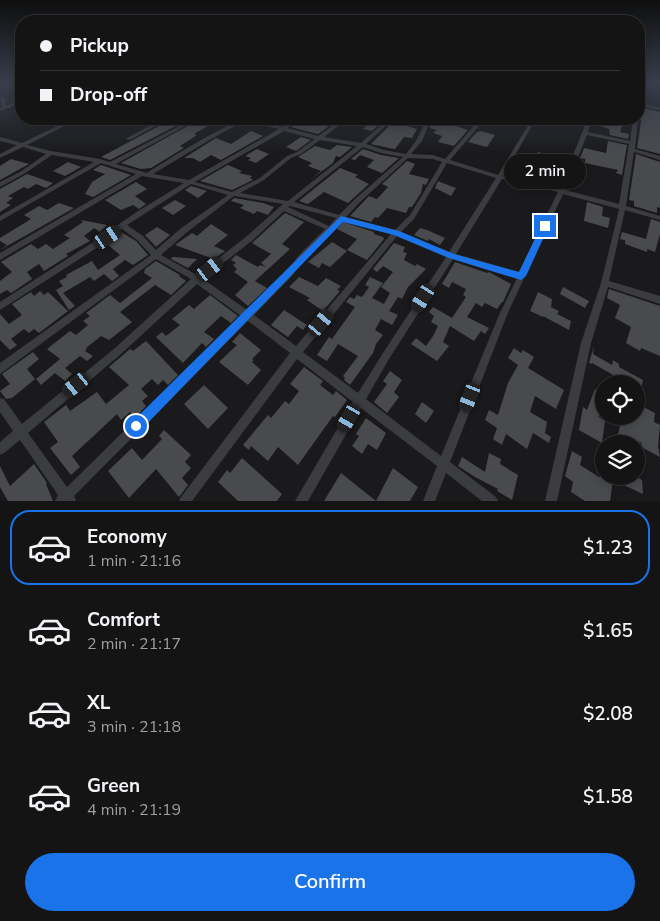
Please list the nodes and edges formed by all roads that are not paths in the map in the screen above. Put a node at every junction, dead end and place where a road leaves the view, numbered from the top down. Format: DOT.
graph roads {
  1 [pos="63,125"];
  2 [pos="155,125"];
  3 [pos="185,125"];
  4 [pos="234,125"];
  5 [pos="268,125"];
  6 [pos="289,125"];
  7 [pos="337,125"];
  8 [pos="384,125"];
  9 [pos="426,125"];
  10 [pos="478,125"];
  11 [pos="530,125"];
  12 [pos="587,125"];
  13 [pos="636,125"];
  14 [pos="283,129"];
  15 [pos="585,133"];
  16 [pos="319,138"];
  17 [pos="0,139"];
  18 [pos="128,139"];
  19 [pos="632,143"];
  20 [pos="362,145"];
  21 [pos="22,146"];
  22 [pos="632,150"];
  23 [pos="51,153"];
  24 [pos="0,156"];
  25 [pos="407,156"];
  26 [pos="660,158"];
  27 [pos="100,161"];
  28 [pos="445,162"];
  29 [pos="110,165"];
  30 [pos="145,174"];
  31 [pos="500,178"];
  32 [pos="190,182"];
  33 [pos="0,185"];
  34 [pos="561,192"];
  35 [pos="233,194"];
  36 [pos="286,205"];
  37 [pos="622,207"];
  38 [pos="660,218"];
  39 [pos="0,219"];
  40 [pos="341,219"];
  41 [pos="123,226"];
  42 [pos="330,229"];
  43 [pos="396,233"];
  44 [pos="156,255"];
  45 [pos="452,256"];
  46 [pos="0,257"];
  47 [pos="521,276"];
  48 [pos="197,280"];
  49 [pos="605,283"];
  50 [pos="660,300"];
  51 [pos="0,306"];
  52 [pos="247,315"];
  53 [pos="296,353"];
  54 [pos="0,369"];
  55 [pos="359,402"];
  56 [pos="0,403"];
  57 [pos="21,430"];
  58 [pos="0,449"];
  59 [pos="443,464"];
  60 [pos="66,499"];
  61 [pos="185,501"];
  62 [pos="300,501"];
  63 [pos="429,501"];
  64 [pos="492,501"];
  65 [pos="551,501"];
  1 -- 21 [label="street"];
  2 -- 18 [label="street"];
  3 -- 29 [label="street"];
  4 -- 30 [label="street"];
  5 -- 14 [label="street"];
  6 -- 14 [label="street"];
  7 -- 16 [label="street"];
  8 -- 20 [label="street"];
  9 -- 25 [label="street"];
  10 -- 28 [label="street"];
  11 -- 31 [label="street"];
  12 -- 15 [label="street"];
  13 -- 19 [label="street"];
  14 -- 16 [label="street"];
  14 -- 32 [label="street"];
  15 -- 19 [label="street"];
  15 -- 34 [label="street"];
  16 -- 20 [label="street"];
  16 -- 35 [label="street"];
  17 -- 21 [label="street"];
  19 -- 22 [label="street"];
  20 -- 25 [label="street"];
  20 -- 36 [label="street"];
  21 -- 23 [label="street"];
  21 -- 24 [label="street"];
  22 -- 26 [label="street"];
  22 -- 37 [label="street"];
  23 -- 27 [label="street"];
  23 -- 33 [label="street"];
  25 -- 28 [label="street"];
  25 -- 40 [label="street"];
  27 -- 29 [label="street"];
  27 -- 39 [label="street"];
  28 -- 31 [label="street"];
  28 -- 43 [label="street"];
  29 -- 30 [label="street"];
  30 -- 32 [label="street"];
  30 -- 46 [label="street"];
  31 -- 34 [label="street"];
  31 -- 45 [label="street"];
  32 -- 35 [label="street"];
  32 -- 41 [label="street"];
  34 -- 37 [label="street"];
  34 -- 47 [label="street"];
  35 -- 36 [label="street"];
  35 -- 44 [label="street"];
  36 -- 40 [label="street"];
  36 -- 42 [label="street"];
  36 -- 48 [label="street"];
  37 -- 38 [label="street"];
  37 -- 49 [label="street"];
  40 -- 42 [label="street"];
  40 -- 43 [label="street"];
  41 -- 44 [label="street"];
  41 -- 51 [label="street"];
  42 -- 52 [label="street"];
  43 -- 45 [label="street"];
  43 -- 53 [label="street"];
  44 -- 48 [label="street"];
  44 -- 54 [label="street"];
  45 -- 47 [label="street"];
  45 -- 55 [label="street"];
  47 -- 59 [label="street"];
  48 -- 52 [label="street"];
  48 -- 57 [label="street"];
  49 -- 50 [label="street"];
  49 -- 65 [label="street"];
  52 -- 53 [label="street"];
  52 -- 60 [label="street"];
  53 -- 55 [label="street"];
  53 -- 61 [label="street"];
  55 -- 59 [label="street"];
  55 -- 62 [label="street"];
  56 -- 57 [label="street"];
  57 -- 58 [label="street"];
  57 -- 60 [label="street"];
  59 -- 63 [label="street"];
  59 -- 64 [label="street"];
}
